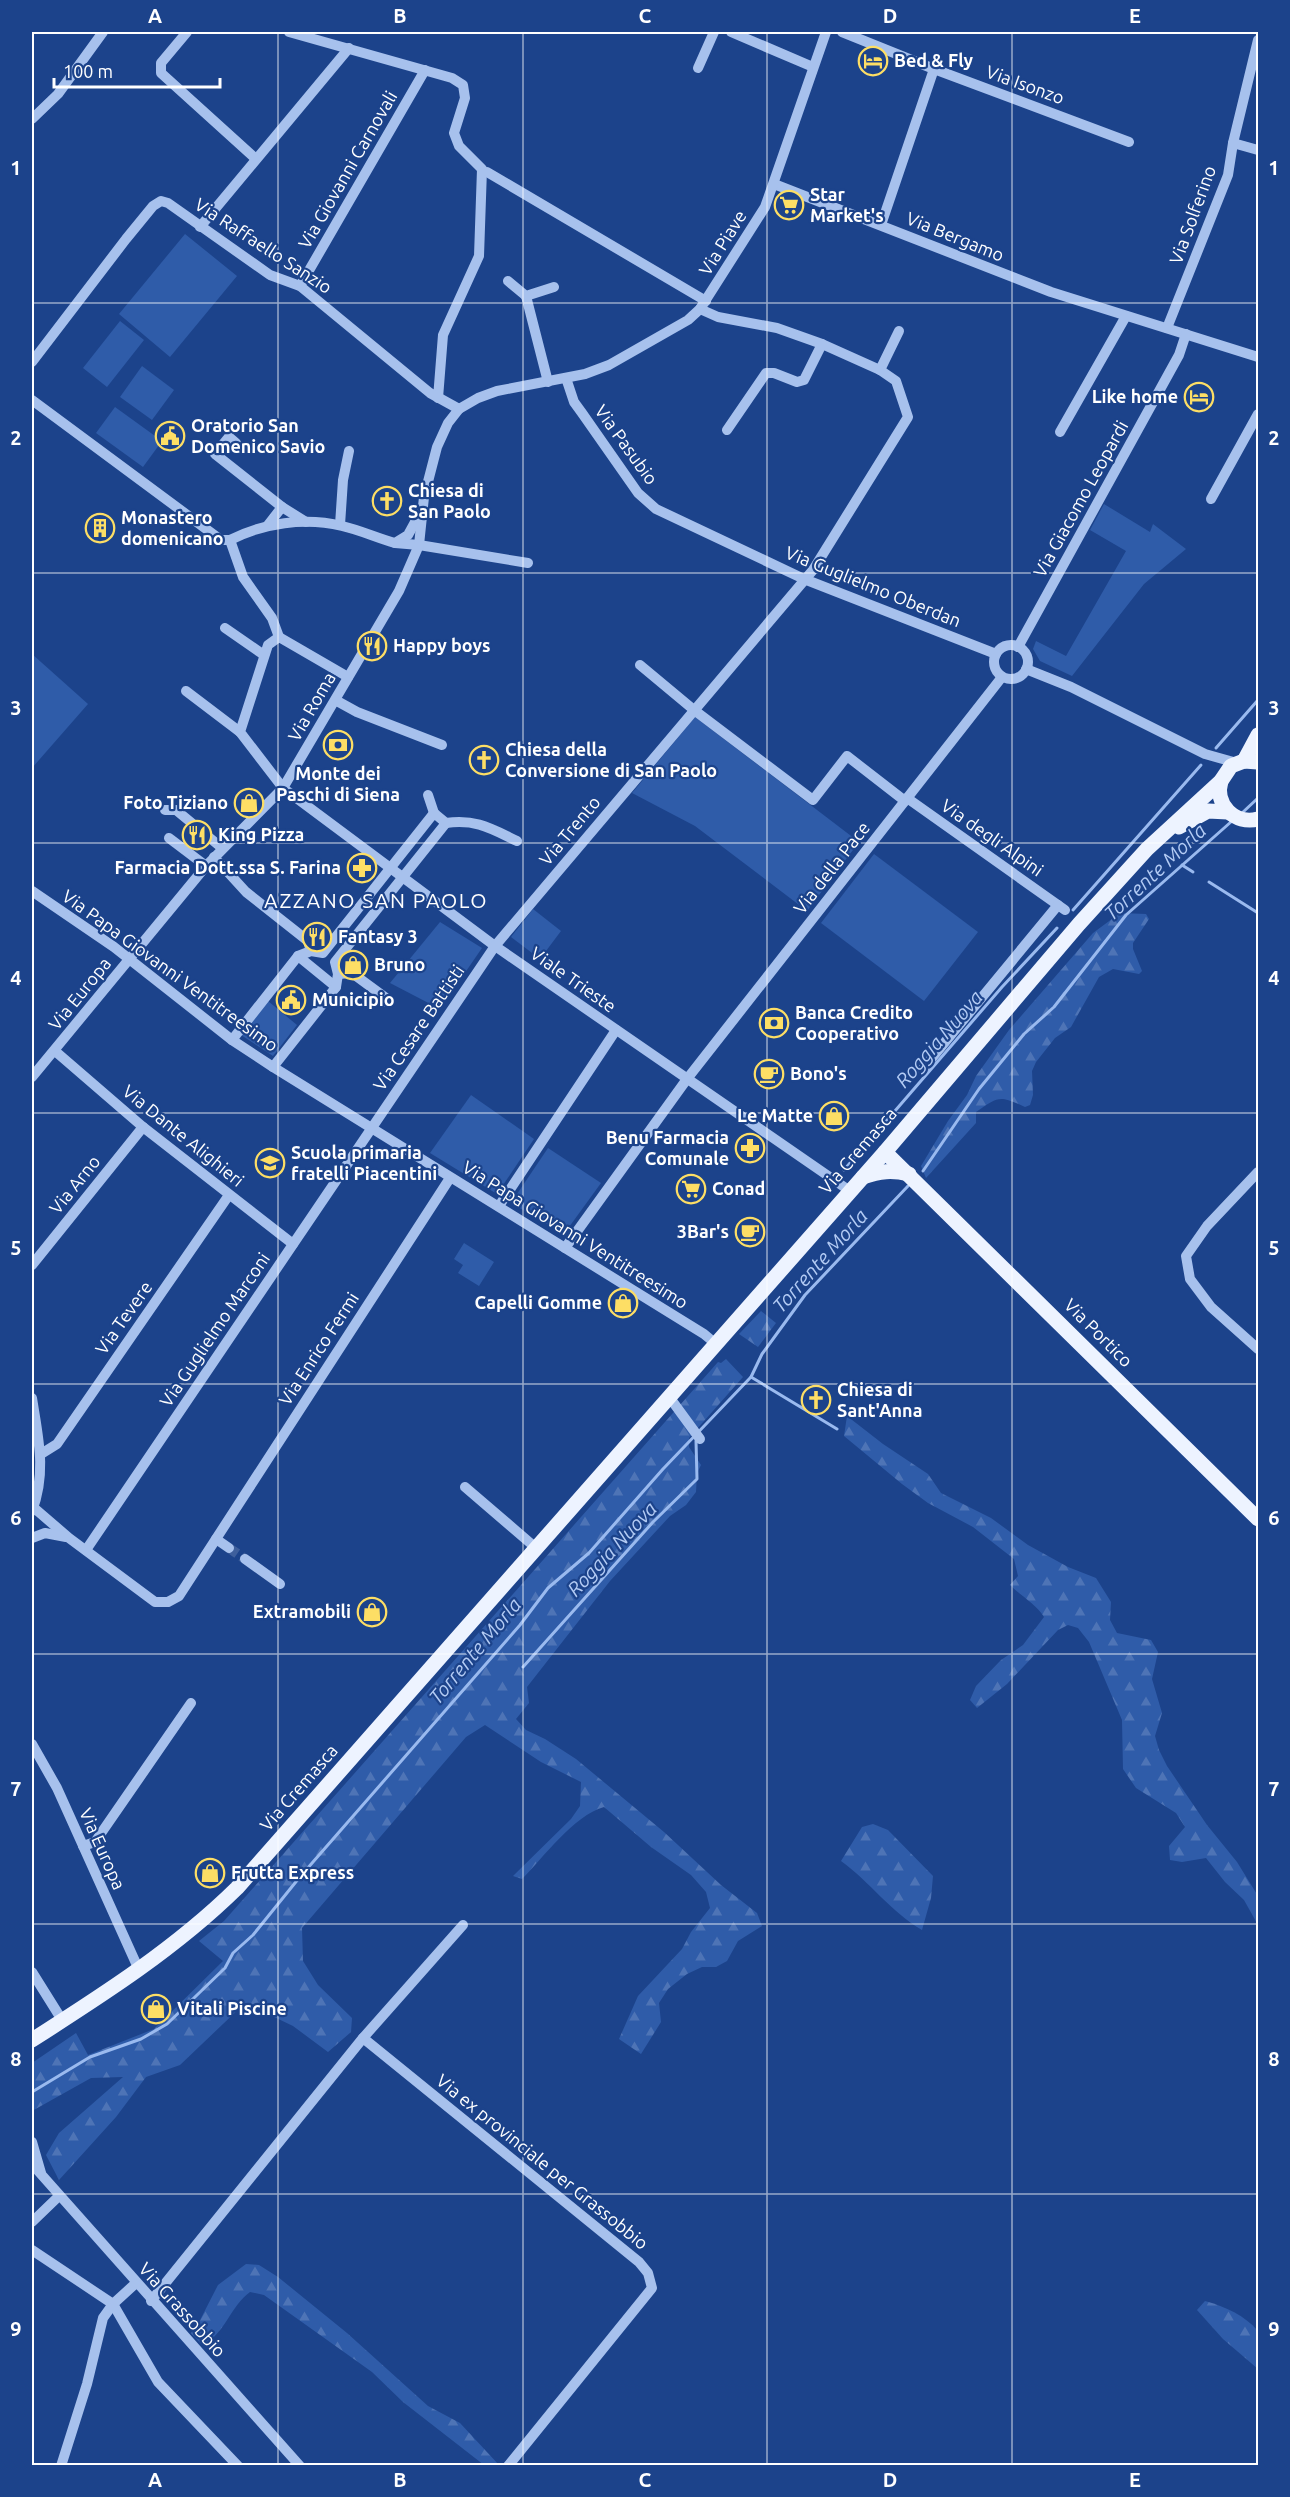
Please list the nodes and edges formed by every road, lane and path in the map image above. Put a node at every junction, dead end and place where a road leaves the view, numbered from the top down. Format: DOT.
graph roads {
  1 [pos="103,32"];
  2 [pos="188,32"];
  3 [pos="289,32"];
  4 [pos="714,32"];
  5 [pos="731,32"];
  6 [pos="826,32"];
  7 [pos="842,32"];
  8 [pos="1258,40"];
  9 [pos="348,48"];
  10 [pos="813,67"];
  11 [pos="698,68"];
  12 [pos="934,69"];
  13 [pos="425,70"];
  14 [pos="32,119"];
  15 [pos="1129,142"];
  16 [pos="1233,143"];
  17 [pos="1258,150"];
  18 [pos="256,159"];
  19 [pos="484,170"];
  20 [pos="774,184"];
  21 [pos="881,225"];
  22 [pos="200,227"];
  23 [pos="508,281"];
  24 [pos="300,286"];
  25 [pos="554,287"];
  26 [pos="526,296"];
  27 [pos="703,305"];
  28 [pos="1126,316"];
  29 [pos="1167,328"];
  30 [pos="899,331"];
  31 [pos="1186,334"];
  32 [pos="822,344"];
  33 [pos="1258,357"];
  34 [pos="32,362"];
  35 [pos="880,370"];
  36 [pos="566,378"];
  37 [pos="548,382"];
  38 [pos="438,398"];
  39 [pos="32,400"];
  40 [pos="459,410"];
  41 [pos="1258,414"];
  42 [pos="727,430"];
  43 [pos="1060,432"];
  44 [pos="236,443"];
  45 [pos="349,451"];
  46 [pos="1211,499"];
  47 [pos="424,504"];
  48 [pos="282,507"];
  49 [pos="307,523"];
  50 [pos="268,525"];
  51 [pos="340,525"];
  52 [pos="230,540"];
  53 [pos="395,543"];
  54 [pos="419,544"];
  55 [pos="740,548"];
  56 [pos="528,563"];
  57 [pos="804,579"];
  58 [pos="225,628"];
  59 [pos="279,637"];
  60 [pos="1018,647"];
  61 [pos="996,654"];
  62 [pos="264,655"];
  63 [pos="640,665"];
  64 [pos="1026,669"];
  65 [pos="348,677"];
  66 [pos="1002,677"];
  67 [pos="186,691"];
  68 [pos="336,701"];
  69 [pos="693,710"];
  70 [pos="240,732"];
  71 [pos="1258,735"];
  72 [pos="442,745"];
  73 [pos="1237,768"];
  74 [pos="283,788"];
  75 [pos="428,795"];
  76 [pos="906,799"];
  77 [pos="165,810"];
  78 [pos="434,813"];
  79 [pos="1233,815"];
  80 [pos="1258,819"];
  81 [pos="446,823"];
  82 [pos="169,838"];
  83 [pos="517,841"];
  84 [pos="222,848"];
  85 [pos="1147,849"];
  86 [pos="214,857"];
  87 [pos="206,866"];
  88 [pos="390,867"];
  89 [pos="402,877"];
  90 [pos="32,891"];
  91 [pos="495,946"];
  92 [pos="317,952"];
  93 [pos="298,956"];
  94 [pos="131,959"];
  95 [pos="334,962"];
  96 [pos="338,974"];
  97 [pos="336,987"];
  98 [pos="383,1002"];
  99 [pos="616,1030"];
  100 [pos="232,1040"];
  101 [pos="55,1051"];
  102 [pos="273,1067"];
  103 [pos="922,1070"];
  104 [pos="32,1077"];
  105 [pos="687,1079"];
  106 [pos="143,1127"];
  107 [pos="371,1128"];
  108 [pos="885,1152"];
  109 [pos="1258,1172"];
  110 [pos="909,1174"];
  111 [pos="863,1177"];
  112 [pos="450,1178"];
  113 [pos="850,1191"];
  114 [pos="229,1195"];
  115 [pos="499,1206"];
  116 [pos="293,1244"];
  117 [pos="565,1248"];
  118 [pos="32,1264"];
  119 [pos="716,1344"];
  120 [pos="1258,1350"];
  121 [pos="32,1398"];
  122 [pos="670,1398"];
  123 [pos="700,1439"];
  124 [pos="41,1454"];
  125 [pos="465,1487"];
  126 [pos="32,1509"];
  127 [pos="1258,1519"];
  128 [pos="32,1538"];
  129 [pos="69,1538"];
  130 [pos="216,1539"];
  131 [pos="229,1548"];
  132 [pos="536,1548"];
  133 [pos="86,1550"];
  134 [pos="245,1559"];
  135 [pos="280,1584"];
  136 [pos="191,1703"];
  137 [pos="32,1744"];
  138 [pos="83,1846"];
  139 [pos="463,1925"];
  140 [pos="139,1970"];
  141 [pos="32,1972"];
  142 [pos="62,2020"];
  143 [pos="363,2038"];
  144 [pos="32,2040"];
  145 [pos="32,2142"];
  146 [pos="32,2164"];
  147 [pos="41,2175"];
  148 [pos="59,2196"];
  149 [pos="32,2222"];
  150 [pos="32,2250"];
  151 [pos="136,2283"];
  152 [pos="151,2301"];
  153 [pos="113,2304"];
  154 [pos="61,2466"];
  155 [pos="238,2466"];
  156 [pos="300,2466"];
  157 [pos="508,2466"];
  1 -- 14 [label="street"];
  2 -- 18 [label="street"];
  3 -- 9 [label="street"];
  4 -- 11 [label="street"];
  5 -- 10 [label="street"];
  6 -- 10 [label="street, Via Piave"];
  7 -- 12 [label="street, Via Isonzo"];
  8 -- 16 [label="street, Via Solferino"];
  9 -- 13 [label="street"];
  9 -- 18 [label="street"];
  10 -- 20 [label="street, Via Piave"];
  12 -- 15 [label="street, Via Isonzo"];
  12 -- 21 [label="street"];
  13 -- 19 [label="street"];
  13 -- 24 [label="street, Via Giovanni Carnovali"];
  16 -- 17 [label="street"];
  16 -- 29 [label="street, Via Solferino"];
  18 -- 22 [label="street"];
  19 -- 27 [label="street"];
  19 -- 38 [label="street"];
  20 -- 21 [label="street, Via Bergamo"];
  20 -- 27 [label="street, Via Piave"];
  21 -- 28 [label="street, Via Bergamo"];
  22 -- 24 [label="street, Via Raffaello Sanzio"];
  22 -- 34 [label="street, Via Raffaello Sanzio"];
  23 -- 26 [label="street"];
  24 -- 38 [label="street, Via Raffaello Sanzio"];
  25 -- 26 [label="street"];
  26 -- 37 [label="street"];
  27 -- 32 [label="street"];
  27 -- 36 [label="street, Via Piave"];
  28 -- 29 [label="street, Via Bergamo"];
  28 -- 43 [label="street"];
  29 -- 31 [label="street, Via Bergamo"];
  30 -- 35 [label="street"];
  31 -- 33 [label="street, Via Bergamo"];
  31 -- 60 [label="street, Via Giacomo Leopardi"];
  32 -- 35 [label="street"];
  32 -- 42 [label="street"];
  35 -- 57 [label="street, Via Trento"];
  36 -- 37 [label="street, Via Piave"];
  36 -- 55 [label="street, Via Pasubio"];
  37 -- 40 [label="street, Via Piave"];
  38 -- 40 [label="street, Via Raffaello Sanzio"];
  39 -- 52 [label="street"];
  40 -- 47 [label="street, Via Piave"];
  41 -- 46 [label="street"];
  44 -- 48 [label="street"];
  45 -- 51 [label="street"];
  47 -- 53 [label="street"];
  47 -- 54 [label="street, Via Piave"];
  48 -- 49 [label="street"];
  48 -- 50 [label="street"];
  49 -- 50 [label="street"];
  49 -- 51 [label="street"];
  50 -- 52 [label="street"];
  51 -- 53 [label="street"];
  52 -- 59 [label="street"];
  53 -- 54 [label="street"];
  54 -- 56 [label="street"];
  54 -- 65 [label="street, Via Roma"];
  55 -- 57 [label="street, Via Guglielmo Oberdan"];
  57 -- 61 [label="street, Via Guglielmo Oberdan"];
  57 -- 69 [label="street, Via Trento"];
  58 -- 62 [label="street"];
  59 -- 62 [label="street"];
  59 -- 65 [label="street"];
  60 -- 61 [label="street"];
  60 -- 64 [label="street"];
  61 -- 66 [label="street"];
  62 -- 70 [label="street"];
  63 -- 69 [label="street"];
  64 -- 66 [label="street"];
  64 -- 73 [label="street"];
  65 -- 68 [label="street, Via Roma"];
  66 -- 76 [label="street, Via della Pace"];
  67 -- 70 [label="street, Viale Trieste"];
  68 -- 72 [label="street"];
  68 -- 74 [label="street, Via Roma"];
  69 -- 76 [label="street"];
  69 -- 91 [label="street, Via Trento"];
  70 -- 74 [label="street, Viale Trieste"];
  71 -- 73 [label="main road, Via Cremasca"];
  73 -- 79 [label="main road"];
  73 -- 85 [label="main road, Via Cremasca"];
  74 -- 84 [label="street, Via Roma"];
  74 -- 88 [label="street, Viale Trieste"];
  75 -- 78 [label="street"];
  76 -- 103 [label="street, Via degli Alpini"];
  76 -- 105 [label="street, Via della Pace"];
  77 -- 84 [label="street"];
  78 -- 81 [label="street"];
  78 -- 88 [label="street"];
  79 -- 80 [label="main road, Via Cremasca"];
  79 -- 85 [label="main road, Via Cremasca"];
  81 -- 83 [label="street"];
  81 -- 89 [label="street"];
  82 -- 87 [label="street"];
  84 -- 86 [label="street, Via Roma"];
  85 -- 108 [label="main road, Via Cremasca"];
  86 -- 87 [label="street, Via Roma"];
  86 -- 92 [label="street"];
  87 -- 94 [label="street, Via Roma"];
  88 -- 89 [label="street, Viale Trieste"];
  88 -- 92 [label="street"];
  89 -- 91 [label="street, Viale Trieste"];
  89 -- 95 [label="street"];
  90 -- 94 [label="street, Via Papa Giovanni Ventitreesimo"];
  91 -- 99 [label="street, Viale Trieste"];
  91 -- 107 [label="street, Via Cesare Battisti"];
  92 -- 93 [label="street"];
  92 -- 95 [label="street"];
  93 -- 97 [label="street"];
  93 -- 100 [label="street"];
  94 -- 100 [label="street, Via Papa Giovanni Ventitreesimo"];
  94 -- 101 [label="street, Via Europa"];
  95 -- 96 [label="street"];
  96 -- 97 [label="street"];
  96 -- 98 [label="street"];
  97 -- 102 [label="street"];
  99 -- 105 [label="street, Viale Trieste"];
  99 -- 115 [label="street"];
  100 -- 102 [label="street, Via Papa Giovanni Ventitreesimo"];
  101 -- 104 [label="street, Via Europa"];
  101 -- 106 [label="street, Via Dante Alighieri"];
  102 -- 107 [label="street, Via Papa Giovanni Ventitreesimo"];
  105 -- 113 [label="street, Viale Trieste"];
  105 -- 117 [label="street, Via della Pace"];
  106 -- 114 [label="street, Via Dante Alighieri"];
  106 -- 118 [label="street, Via Arno"];
  107 -- 112 [label="street, Via Papa Giovanni Ventitreesimo"];
  107 -- 116 [label="street, Via Guglielmo Marconi"];
  108 -- 110 [label="main road, Via Portico"];
  108 -- 111 [label="main road, Via Cremasca"];
  109 -- 120 [label="street"];
  110 -- 111 [label="main road"];
  110 -- 127 [label="main road, Via Portico"];
  111 -- 113 [label="main road, Via Cremasca"];
  112 -- 115 [label="street, Via Papa Giovanni Ventitreesimo"];
  112 -- 130 [label="street, Via Enrico Fermi"];
  113 -- 119 [label="main road, Via Cremasca"];
  114 -- 116 [label="street, Via Dante Alighieri"];
  114 -- 124 [label="street, Via Tevere"];
  115 -- 117 [label="street, Via Papa Giovanni Ventitreesimo"];
  116 -- 133 [label="street, Via Guglielmo Marconi"];
  117 -- 119 [label="street, Via Papa Giovanni Ventitreesimo"];
  119 -- 122 [label="main road, Via Cremasca"];
  121 -- 124 [label="street"];
  122 -- 123 [label="street"];
  122 -- 132 [label="main road, Via Cremasca"];
  124 -- 126 [label="street"];
  125 -- 132 [label="street"];
  126 -- 129 [label="street, Via Enrico Fermi"];
  128 -- 129 [label="street, Via Enrico Fermi"];
  129 -- 133 [label="street, Via Enrico Fermi"];
  130 -- 131 [label="street"];
  130 -- 133 [label="street, Via Enrico Fermi"];
  132 -- 140 [label="main road, Via Cremasca"];
  134 -- 135 [label="street"];
  136 -- 138 [label="street"];
  137 -- 138 [label="street, Via Europa"];
  138 -- 140 [label="street, Via Europa"];
  139 -- 143 [label="street"];
  140 -- 142 [label="main road, Via Cremasca"];
  141 -- 142 [label="street"];
  142 -- 144 [label="main road, Via Cremasca"];
  143 -- 152 [label="street"];
  143 -- 157 [label="street, Via ex provinciale per Grassobbio"];
  145 -- 147 [label="street, Via Grassobbio"];
  146 -- 147 [label="street, Via Grassobbio"];
  147 -- 148 [label="street, Via Grassobbio"];
  148 -- 149 [label="street"];
  148 -- 151 [label="street, Via Grassobbio"];
  150 -- 153 [label="street"];
  151 -- 152 [label="street, Via Grassobbio"];
  151 -- 153 [label="street"];
  152 -- 156 [label="street, Via Grassobbio"];
  153 -- 154 [label="street"];
  153 -- 155 [label="street"];
}
